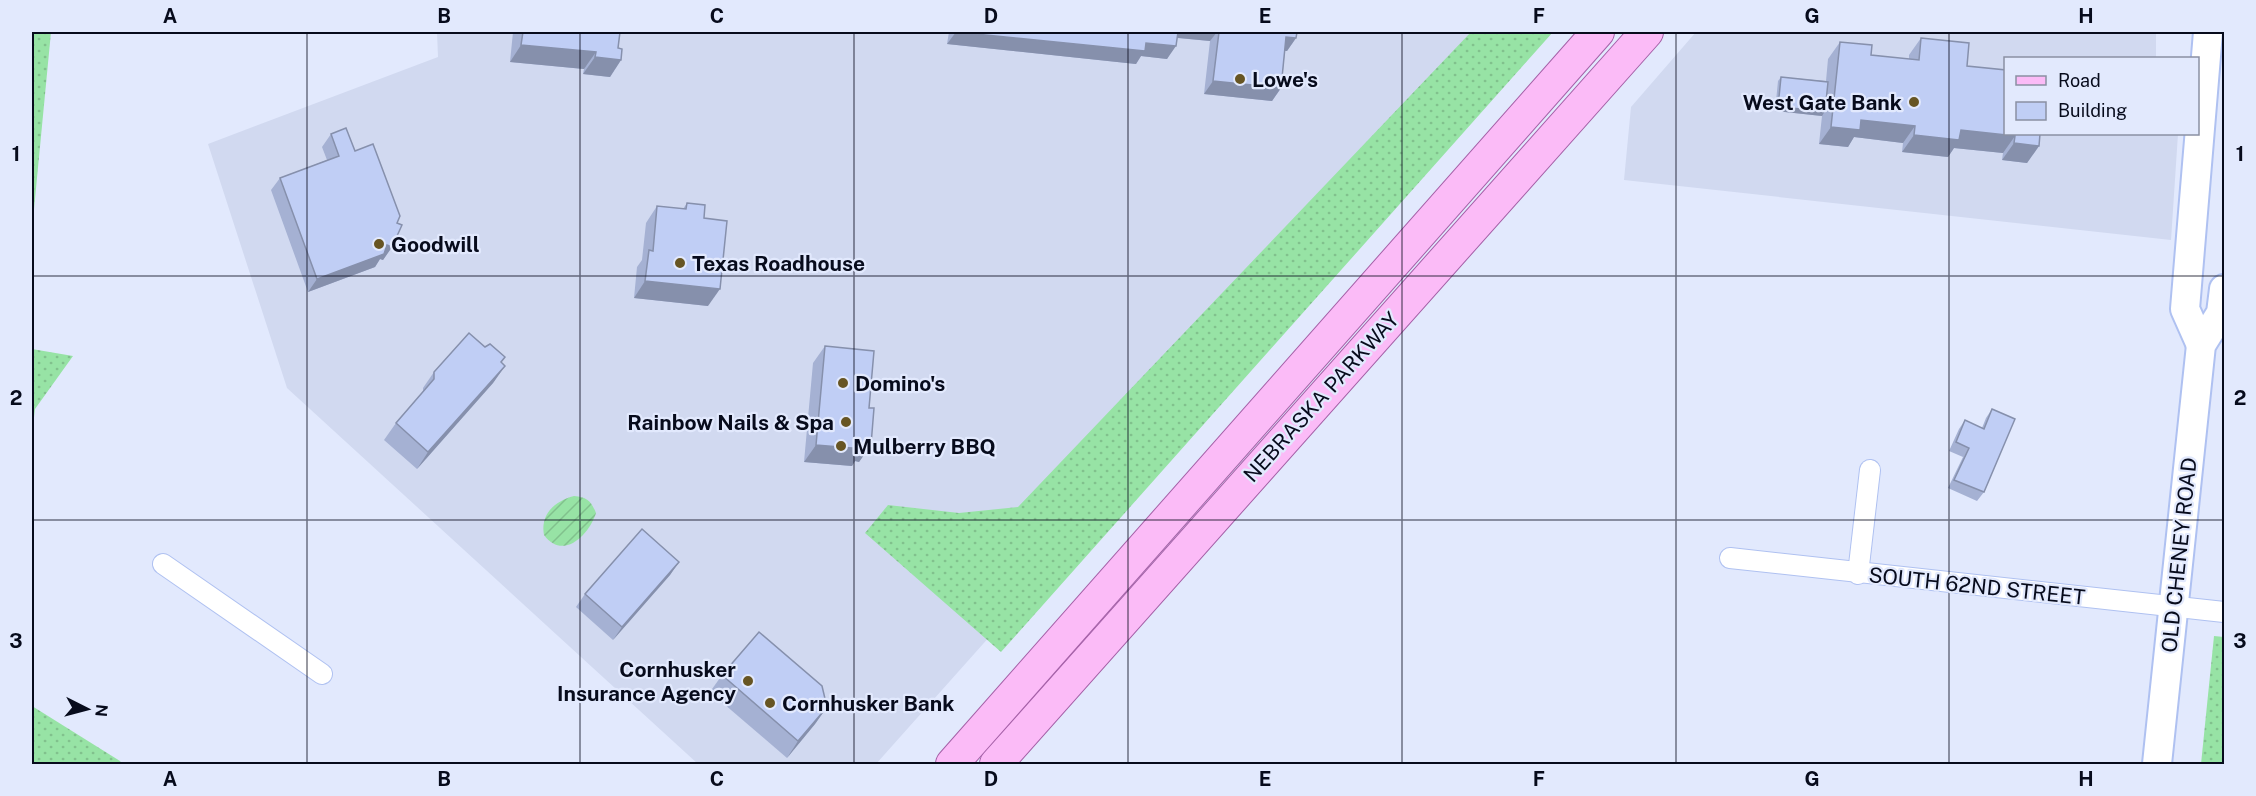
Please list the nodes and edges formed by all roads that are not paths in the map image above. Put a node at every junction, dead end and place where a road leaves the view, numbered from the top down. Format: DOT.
graph roads {
  1 [pos="1598,32"];
  2 [pos="1647,32"];
  3 [pos="2208,32"];
  4 [pos="2224,289"];
  5 [pos="2201,345"];
  6 [pos="1870,470"];
  7 [pos="1730,558"];
  8 [pos="163,564"];
  9 [pos="1858,574"];
  10 [pos="2173,606"];
  11 [pos="2224,612"];
  12 [pos="322,674"];
  13 [pos="952,765"];
  14 [pos="996,765"];
  15 [pos="2157,765"];
  1 -- 13 [label="main road, NEBRASKA PARKWAY"];
  2 -- 14 [label="main road, NEBRASKA PARKWAY"];
  3 -- 5 [label="main road"];
  4 -- 5 [label="main road, OLD CHENEY ROAD"];
  5 -- 10 [label="main road, OLD CHENEY ROAD"];
  6 -- 9 [label="street"];
  7 -- 9 [label="street, SOUTH 62ND STREET"];
  8 -- 12 [label="street"];
  9 -- 10 [label="street, SOUTH 62ND STREET"];
  10 -- 11 [label="street, SOUTH 62ND STREET"];
  10 -- 15 [label="main road, OLD CHENEY ROAD"];
}
